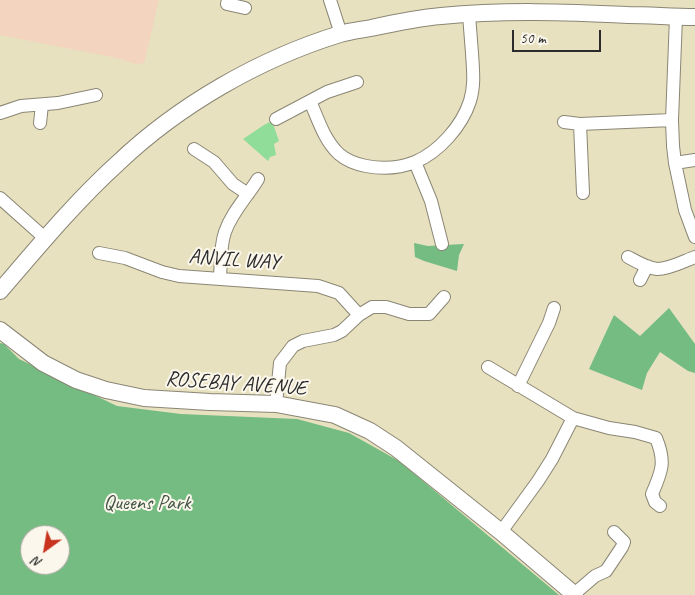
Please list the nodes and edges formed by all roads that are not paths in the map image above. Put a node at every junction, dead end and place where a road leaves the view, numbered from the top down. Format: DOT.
graph roads {
  1 [pos="228,0"];
  2 [pos="330,0"];
  3 [pos="245,8"];
  4 [pos="470,15"];
  5 [pos="676,17"];
  6 [pos="695,17"];
  7 [pos="341,34"];
  8 [pos="357,82"];
  9 [pos="96,95"];
  10 [pos="310,101"];
  11 [pos="42,105"];
  12 [pos="0,113"];
  13 [pos="276,120"];
  14 [pos="672,120"];
  15 [pos="564,122"];
  16 [pos="40,123"];
  17 [pos="580,124"];
  18 [pos="194,149"];
  19 [pos="695,160"];
  20 [pos="415,162"];
  21 [pos="675,163"];
  22 [pos="258,179"];
  23 [pos="583,193"];
  24 [pos="248,194"];
  25 [pos="0,198"];
  26 [pos="695,237"];
  27 [pos="46,239"];
  28 [pos="442,244"];
  29 [pos="99,253"];
  30 [pos="628,257"];
  31 [pos="695,257"];
  32 [pos="647,266"];
  33 [pos="220,278"];
  34 [pos="640,280"];
  35 [pos="0,291"];
  36 [pos="444,297"];
  37 [pos="554,308"];
  38 [pos="360,315"];
  39 [pos="0,330"];
  40 [pos="488,367"];
  41 [pos="518,386"];
  42 [pos="276,404"];
  43 [pos="573,418"];
  44 [pos="660,506"];
  45 [pos="501,532"];
  46 [pos="614,532"];
  47 [pos="575,594"];
  1 -- 3 [label="street"];
  2 -- 7 [label="street"];
  4 -- 5 [label="street"];
  4 -- 7 [label="street"];
  4 -- 20 [label="street"];
  5 -- 6 [label="street"];
  5 -- 14 [label="street"];
  7 -- 27 [label="street"];
  8 -- 10 [label="street"];
  9 -- 11 [label="street"];
  10 -- 13 [label="street"];
  10 -- 20 [label="street"];
  11 -- 12 [label="street"];
  11 -- 16 [label="street"];
  14 -- 17 [label="street"];
  14 -- 21 [label="street"];
  15 -- 17 [label="street"];
  17 -- 23 [label="street"];
  18 -- 24 [label="street"];
  19 -- 21 [label="street"];
  20 -- 28 [label="street"];
  21 -- 26 [label="street"];
  22 -- 24 [label="street"];
  24 -- 33 [label="street"];
  25 -- 27 [label="street"];
  27 -- 35 [label="street"];
  29 -- 33 [label="street, ANVIL WAY"];
  30 -- 32 [label="street"];
  31 -- 32 [label="street"];
  32 -- 34 [label="street"];
  33 -- 38 [label="street, ANVIL WAY"];
  36 -- 38 [label="street"];
  37 -- 41 [label="street"];
  38 -- 42 [label="street"];
  39 -- 42 [label="street, ROSEBAY AVENUE"];
  40 -- 41 [label="street"];
  41 -- 43 [label="street"];
  42 -- 45 [label="street, ROSEBAY AVENUE"];
  43 -- 44 [label="street"];
  43 -- 45 [label="street"];
  45 -- 47 [label="street, ROSEBAY AVENUE"];
  46 -- 47 [label="street, ROSEBAY AVENUE"];
}
